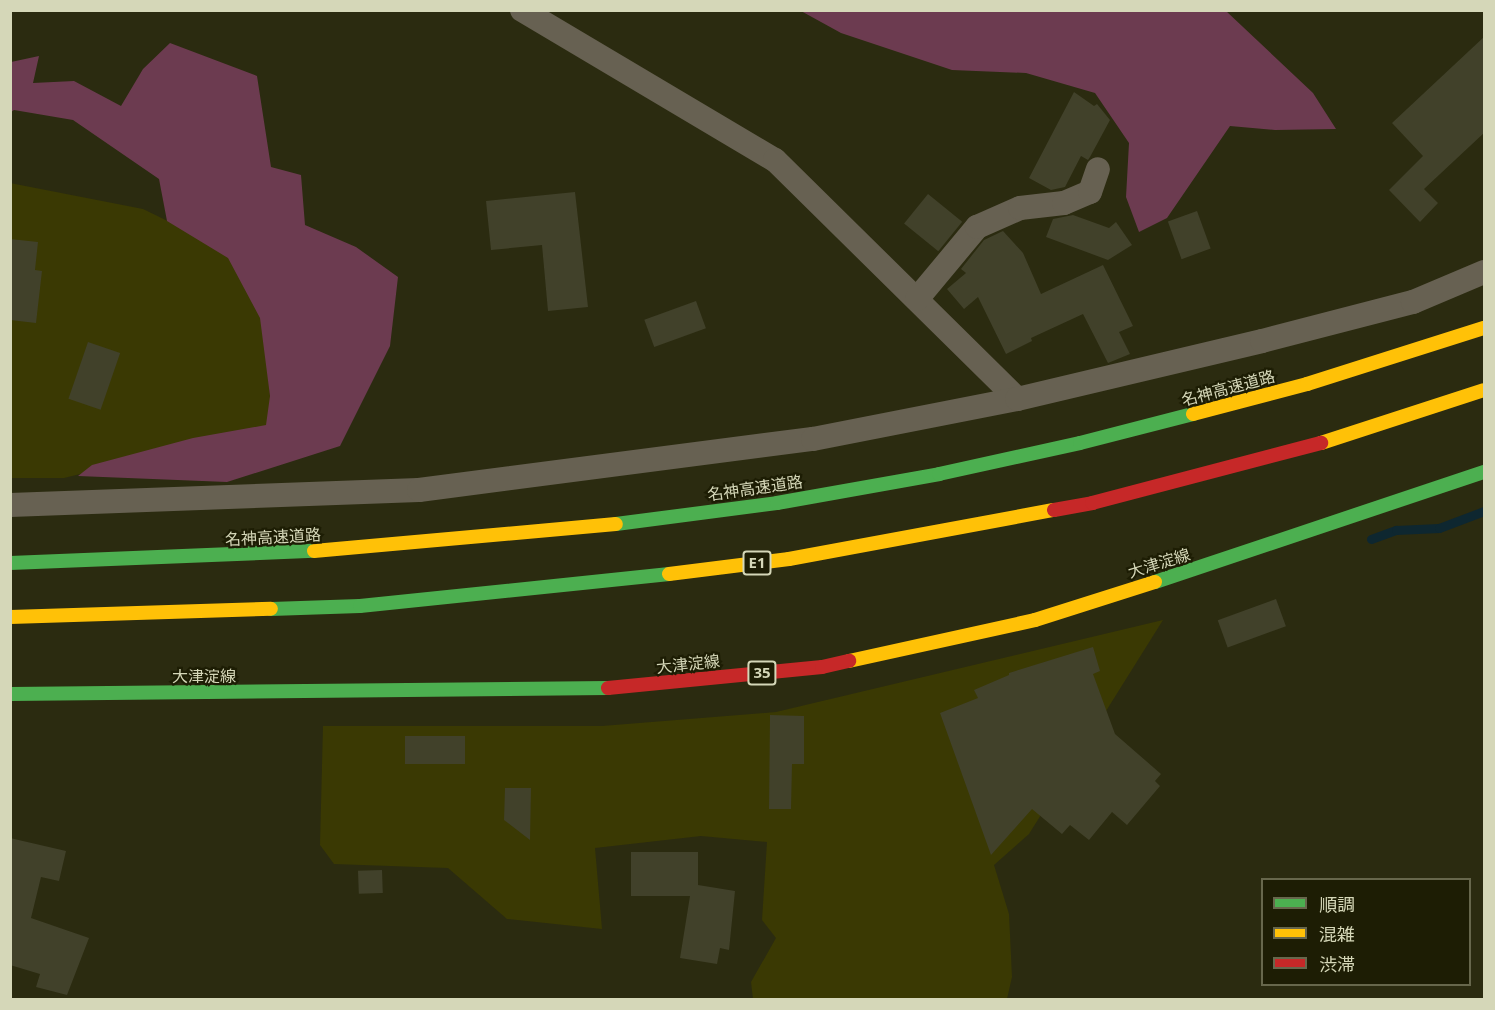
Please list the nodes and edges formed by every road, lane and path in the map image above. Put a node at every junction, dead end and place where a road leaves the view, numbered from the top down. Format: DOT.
graph roads {
  1 [pos="536,14"];
  2 [pos="1098,169"];
  3 [pos="1485,272"];
  4 [pos="917,299"];
  5 [pos="1485,328"];
  6 [pos="1485,390"];
  7 [pos="1017,399"];
  8 [pos="1485,472"];
  9 [pos="10,505"];
  10 [pos="10,563"];
  11 [pos="10,617"];
  12 [pos="10,694"];
  1 -- 4 [label="street"];
  2 -- 4 [label="street"];
  3 -- 7 [label="street"];
  4 -- 7 [label="street"];
  5 -- 10 [label="main road, 名神高速道路"];
  6 -- 11 [label="main road, E1"];
  7 -- 9 [label="street"];
  8 -- 12 [label="main road, 大津淀線 / 35"];
}
